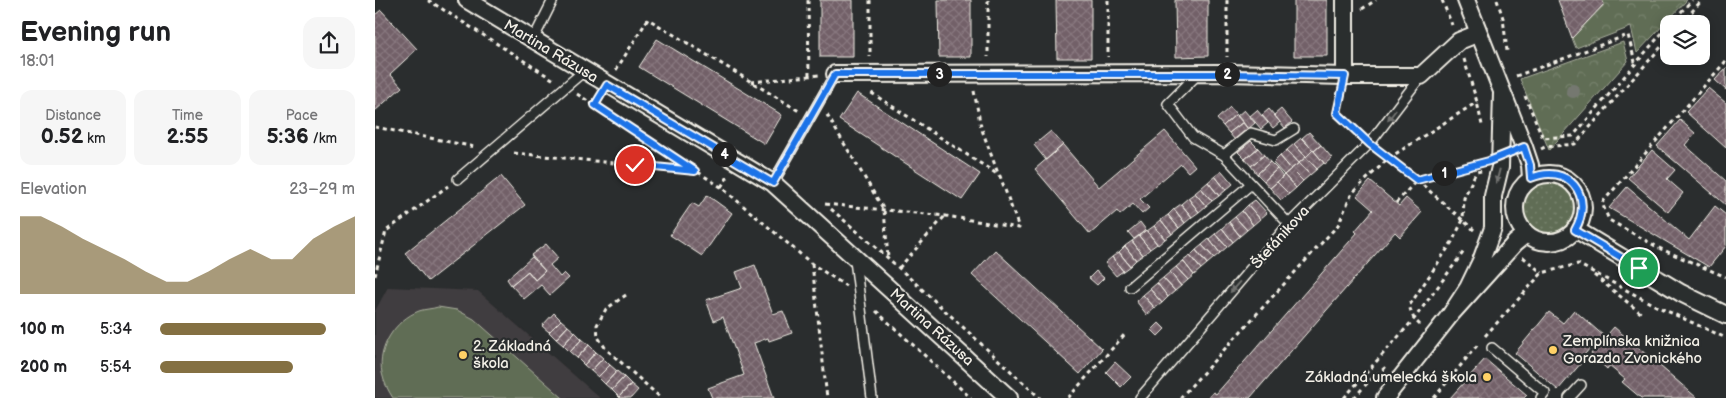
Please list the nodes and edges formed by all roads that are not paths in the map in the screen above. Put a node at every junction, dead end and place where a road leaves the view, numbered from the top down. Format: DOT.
graph roads {
  1 [pos="467,0"];
  2 [pos="553,0"];
  3 [pos="1345,0"];
  4 [pos="1466,0"];
  5 [pos="1479,33"];
  6 [pos="533,40"];
  7 [pos="584,71"];
  8 [pos="835,74"];
  9 [pos="1198,74"];
  10 [pos="1345,76"];
  11 [pos="1421,76"];
  12 [pos="1502,93"];
  13 [pos="1294,129"];
  14 [pos="1224,155"];
  15 [pos="1531,178"];
  16 [pos="459,179"];
  17 [pos="773,183"];
  18 [pos="1251,184"];
  19 [pos="1289,224"];
  20 [pos="1575,230"];
  21 [pos="1526,234"];
  22 [pos="855,257"];
  23 [pos="1130,287"];
  24 [pos="1451,314"];
  25 [pos="1726,315"];
  26 [pos="1492,348"];
  27 [pos="1581,385"];
  28 [pos="1546,396"];
  29 [pos="872,398"];
  30 [pos="1009,398"];
  31 [pos="1139,398"];
  32 [pos="1385,398"];
  33 [pos="1569,398"];
  1 -- 6 [label="street, Martina Rázusa"];
  2 -- 6 [label="lane"];
  3 -- 10 [label="street"];
  4 -- 5 [label="street"];
  5 -- 11 [label="street"];
  5 -- 12 [label="street"];
  6 -- 7 [label="street, Martina Rázusa"];
  7 -- 16 [label="lane"];
  7 -- 17 [label="street, Martina Rázusa"];
  8 -- 9 [label="street"];
  8 -- 17 [label="lane"];
  9 -- 10 [label="street"];
  9 -- 14 [label="lane"];
  10 -- 11 [label="street"];
  11 -- 19 [label="lane, Štefánikova, one-way"];
  12 -- 15 [label="street"];
  12 -- 24 [label="street, one-way"];
  13 -- 14 [label="lane"];
  14 -- 18 [label="lane"];
  15 -- 20 [label="street"];
  15 -- 21 [label="street"];
  17 -- 22 [label="street, Martina Rázusa"];
  18 -- 19 [label="lane"];
  18 -- 23 [label="lane"];
  19 -- 31 [label="lane, Štefánikova, one-way"];
  20 -- 21 [label="street"];
  20 -- 25 [label="street"];
  21 -- 24 [label="street"];
  22 -- 29 [label="lane"];
  22 -- 30 [label="street, Martina Rázusa"];
  24 -- 32 [label="street"];
  26 -- 28 [label="lane"];
  27 -- 33 [label="lane"];
}
